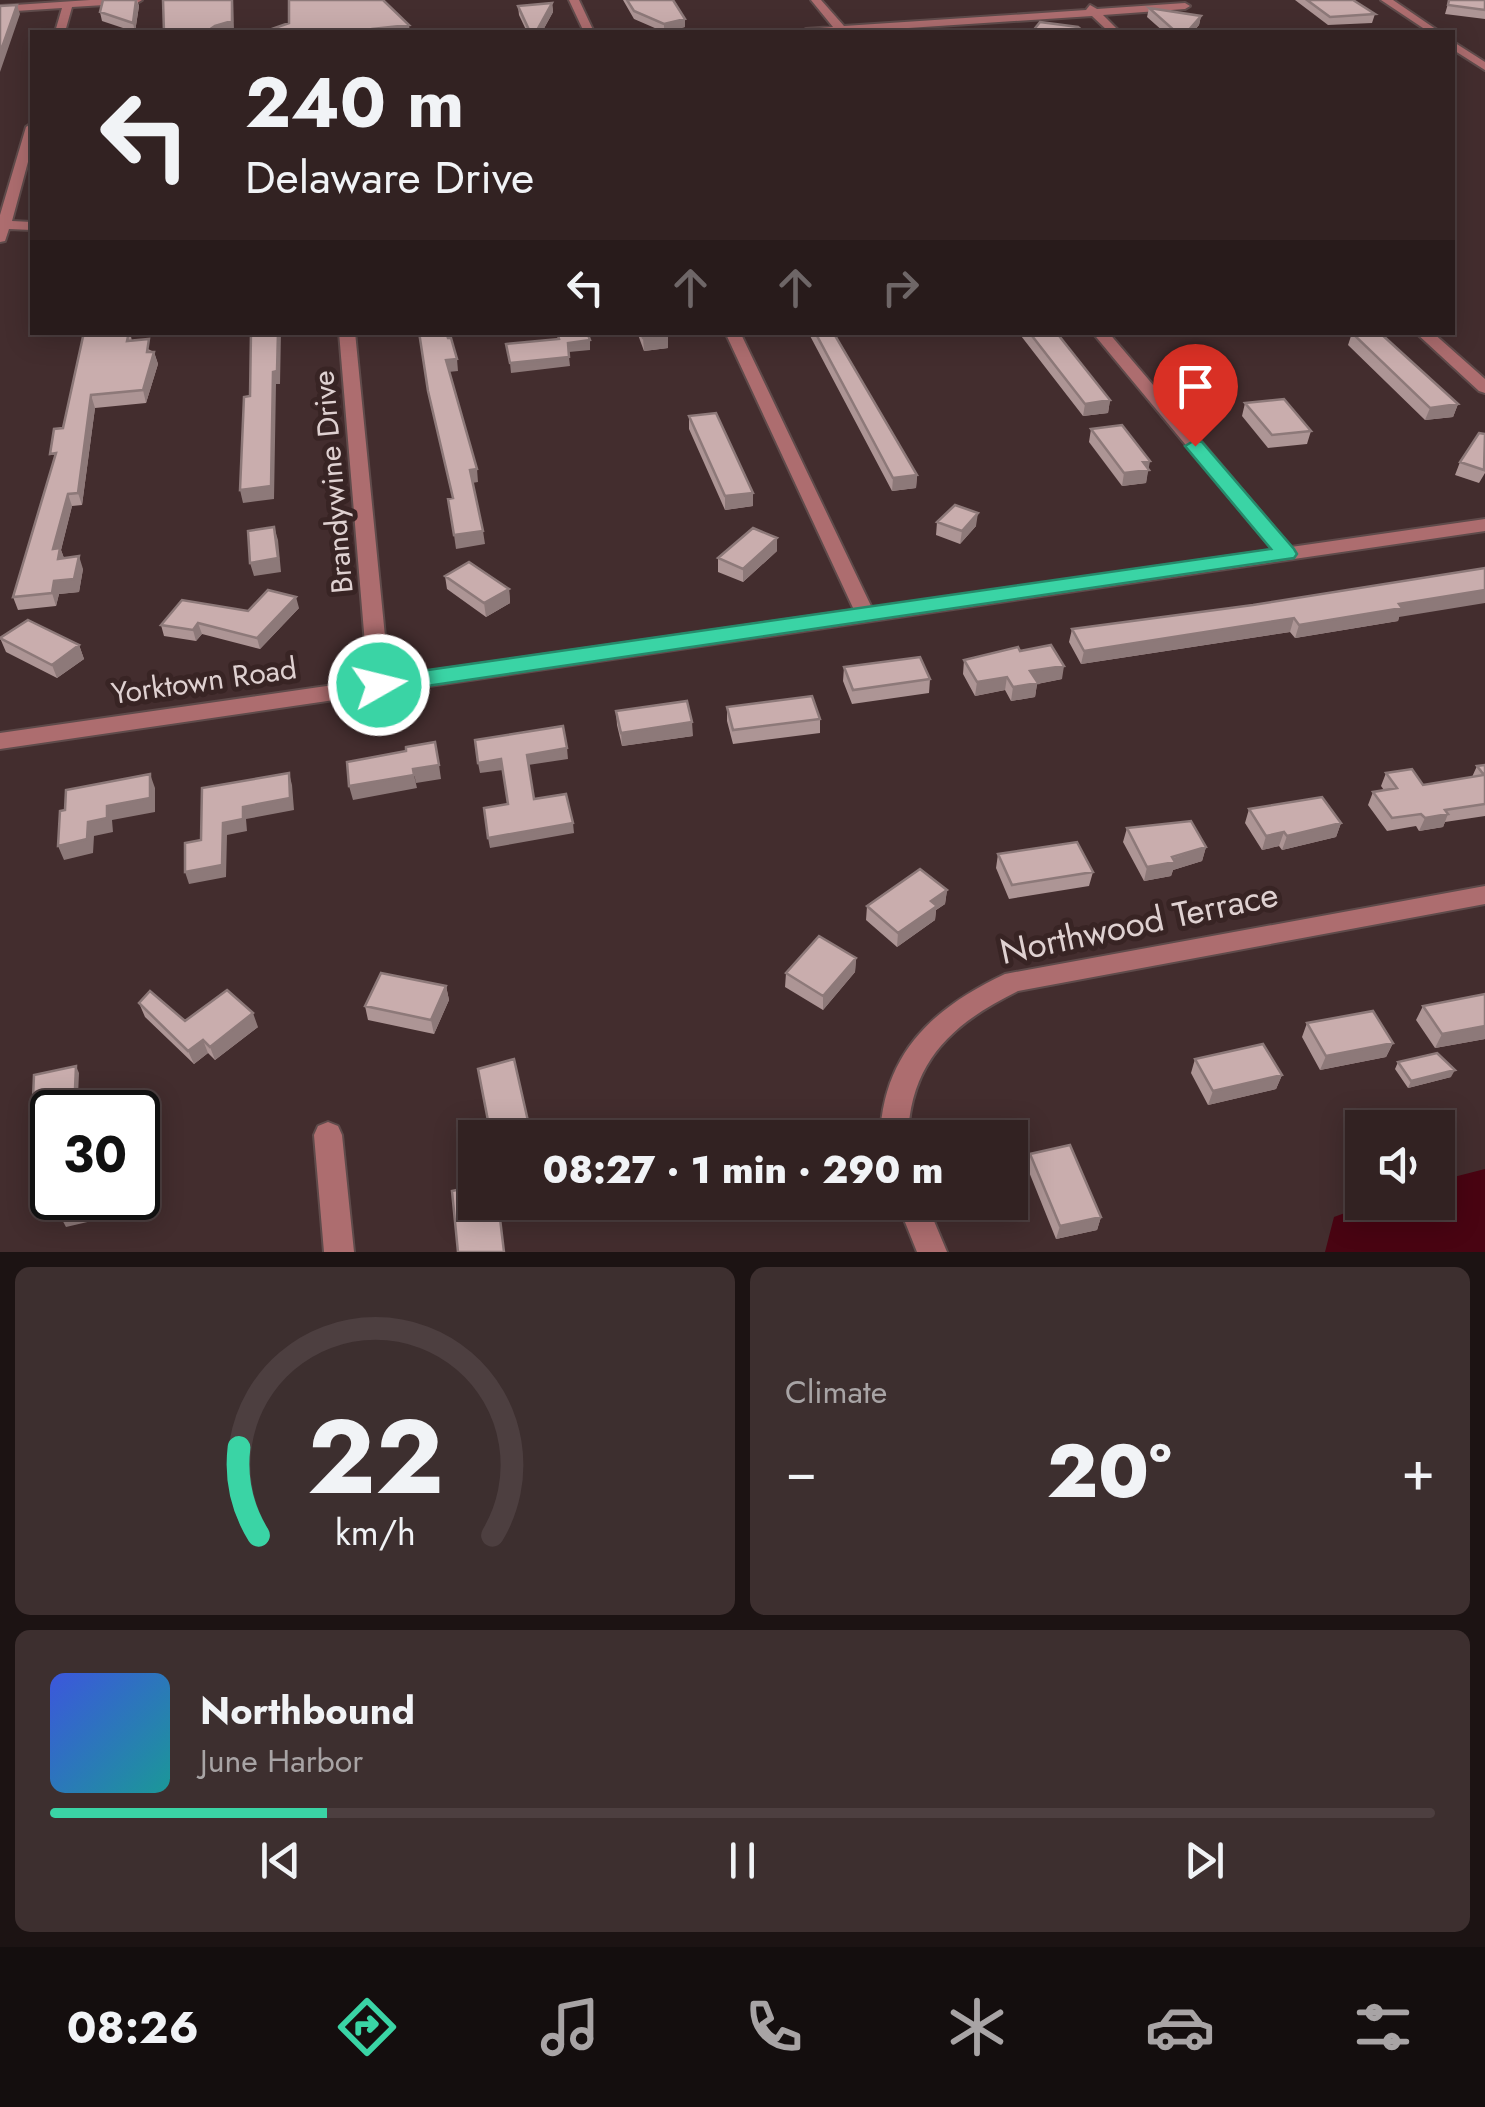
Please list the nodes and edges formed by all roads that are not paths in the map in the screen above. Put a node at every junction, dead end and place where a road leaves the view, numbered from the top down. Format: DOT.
graph roads {
  1 [pos="138,0"];
  2 [pos="574,0"];
  3 [pos="816,0"];
  4 [pos="1082,0"];
  5 [pos="1386,0"];
  6 [pos="68,5"];
  7 [pos="1185,6"];
  8 [pos="0,10"];
  9 [pos="1094,11"];
  10 [pos="61,30"];
  11 [pos="589,30"];
  12 [pos="840,30"];
  13 [pos="854,30"];
  14 [pos="1113,30"];
  15 [pos="1432,30"];
  16 [pos="1455,46"];
  17 [pos="1485,67"];
  18 [pos="30,134"];
  19 [pos="30,226"];
  20 [pos="1,229"];
  21 [pos="347,335"];
  22 [pos="733,335"];
  23 [pos="1103,335"];
  24 [pos="1425,335"];
  25 [pos="1485,388"];
  26 [pos="1485,525"];
  27 [pos="1286,554"];
  28 [pos="866,615"];
  29 [pos="379,685"];
  30 [pos="0,740"];
  31 [pos="1485,894"];
  32 [pos="896,1120"];
  33 [pos="328,1135"];
  34 [pos="919,1220"];
  35 [pos="338,1252"];
  36 [pos="932,1252"];
  1 -- 6 [label="street"];
  2 -- 11 [label="street"];
  3 -- 12 [label="street"];
  4 -- 9 [label="street"];
  5 -- 15 [label="street"];
  6 -- 8 [label="street"];
  6 -- 10 [label="street"];
  7 -- 9 [label="street"];
  9 -- 13 [label="street"];
  9 -- 14 [label="street"];
  16 -- 17 [label="street"];
  18 -- 20 [label="street"];
  19 -- 20 [label="street"];
  21 -- 29 [label="street, Brandywine Drive"];
  22 -- 28 [label="street"];
  23 -- 27 [label="street"];
  24 -- 25 [label="street"];
  26 -- 27 [label="street, Yorktown Road"];
  27 -- 28 [label="street, Yorktown Road"];
  28 -- 29 [label="street, Yorktown Road"];
  29 -- 30 [label="street, Yorktown Road"];
  31 -- 32 [label="street, Northwood Terrace"];
  33 -- 35 [label="street"];
  34 -- 36 [label="street"];
}
